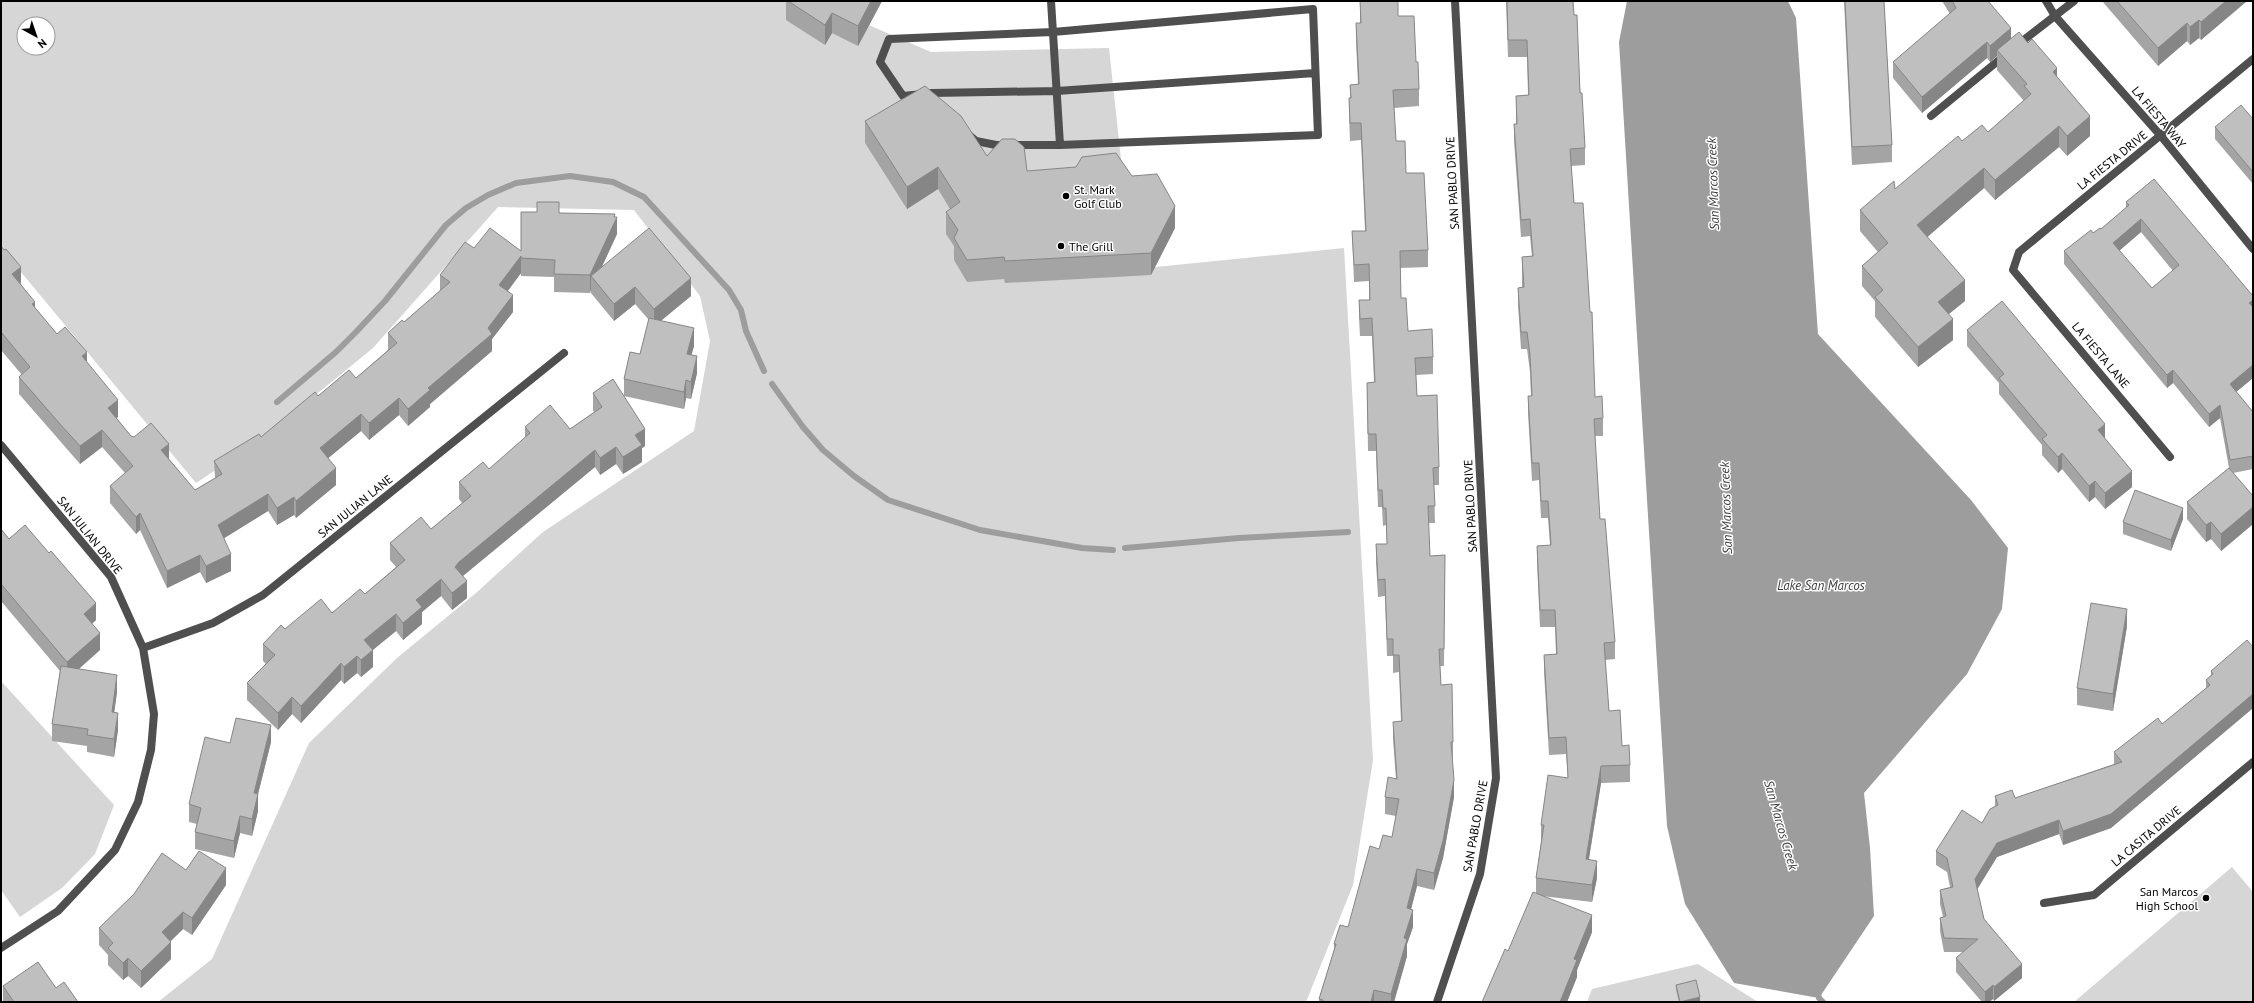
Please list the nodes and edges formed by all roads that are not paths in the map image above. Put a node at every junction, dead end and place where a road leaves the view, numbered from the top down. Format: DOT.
graph roads {
  1 [pos="1051,1"];
  2 [pos="1455,1"];
  3 [pos="2046,1"];
  4 [pos="2074,1"];
  5 [pos="2055,16"];
  6 [pos="1053,32"];
  7 [pos="2253,59"];
  8 [pos="1315,73"];
  9 [pos="1057,91"];
  10 [pos="932,93"];
  11 [pos="942,105"];
  12 [pos="1930,116"];
  13 [pos="961,128"];
  14 [pos="2161,136"];
  15 [pos="1060,145"];
  16 [pos="2253,250"];
  17 [pos="2013,270"];
  18 [pos="564,353"];
  19 [pos="1,445"];
  20 [pos="2170,457"];
  21 [pos="143,648"];
  22 [pos="2253,762"];
  23 [pos="2044,903"];
  24 [pos="1,948"];
  25 [pos="1437,1002"];
  1 -- 6 [label="street"];
  2 -- 25 [label="street, SAN PABLO DRIVE"];
  3 -- 5 [label="street, LA FIESTA WAY"];
  4 -- 5 [label="street"];
  5 -- 12 [label="street"];
  5 -- 14 [label="street, LA FIESTA WAY"];
  6 -- 8 [label="street"];
  6 -- 9 [label="street"];
  6 -- 10 [label="street"];
  7 -- 14 [label="street, LA FIESTA DRIVE"];
  8 -- 9 [label="street"];
  8 -- 15 [label="street"];
  9 -- 10 [label="street"];
  9 -- 15 [label="street"];
  10 -- 11 [label="street"];
  13 -- 15 [label="street"];
  14 -- 16 [label="street, LA FIESTA WAY"];
  14 -- 17 [label="street, LA FIESTA DRIVE"];
  17 -- 20 [label="street, LA FIESTA LANE"];
  18 -- 21 [label="street, SAN JULIAN LANE"];
  19 -- 21 [label="street, SAN JULIAN DRIVE"];
  21 -- 24 [label="street, SAN JULIAN DRIVE"];
  22 -- 23 [label="street, LA CASITA DRIVE"];
}
